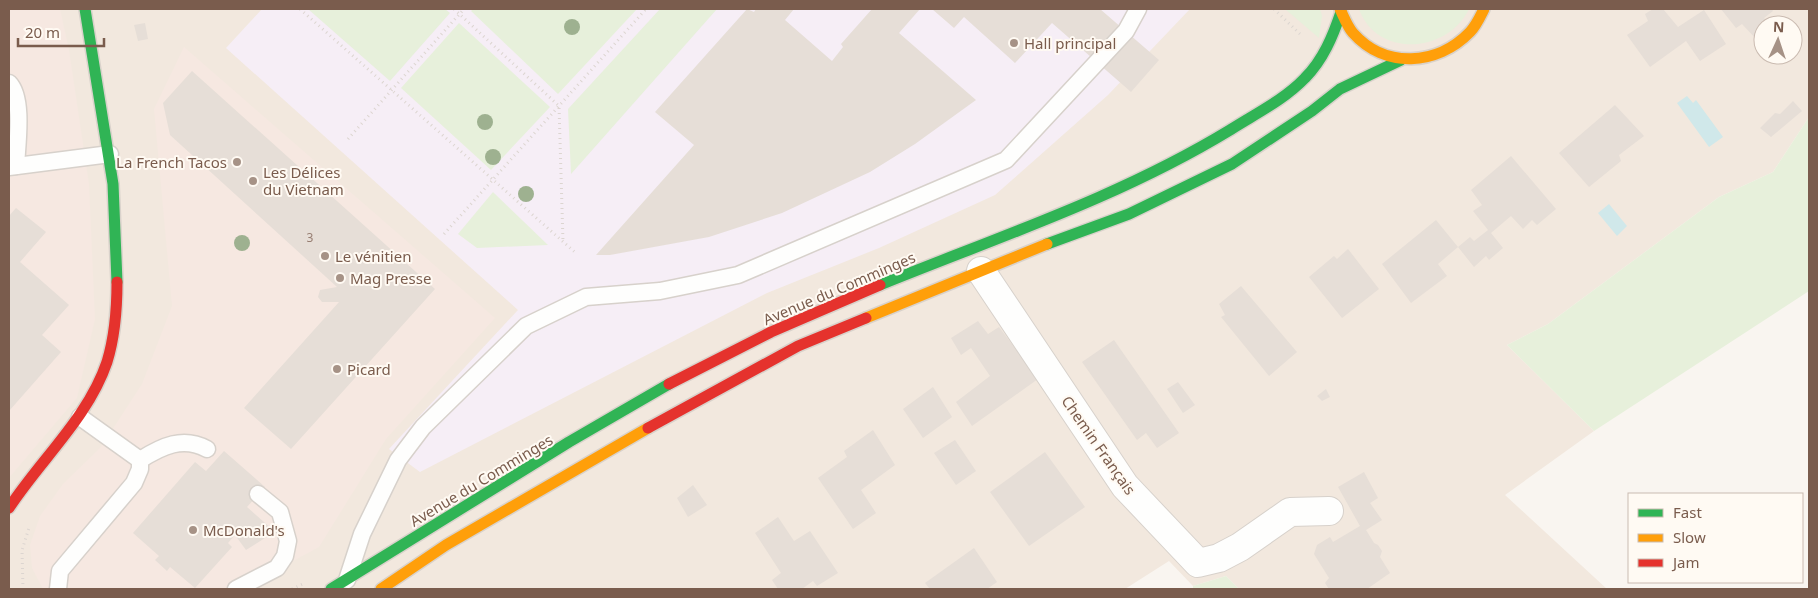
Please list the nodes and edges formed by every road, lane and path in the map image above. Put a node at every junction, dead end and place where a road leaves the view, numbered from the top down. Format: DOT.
graph roads {
  1 [pos="85,9"];
  2 [pos="300,9"];
  3 [pos="454,9"];
  4 [pos="464,9"];
  5 [pos="646,9"];
  6 [pos="1138,9"];
  7 [pos="1274,9"];
  8 [pos="1484,9"];
  9 [pos="1341,11"];
  10 [pos="459,14"];
  11 [pos="1300,32"];
  12 [pos="1401,60"];
  13 [pos="9,83"];
  14 [pos="391,90"];
  15 [pos="559,106"];
  16 [pos="348,139"];
  17 [pos="110,154"];
  18 [pos="12,166"];
  19 [pos="492,180"];
  20 [pos="444,234"];
  21 [pos="563,242"];
  22 [pos="577,254"];
  23 [pos="981,271"];
  24 [pos="80,417"];
  25 [pos="207,449"];
  26 [pos="140,460"];
  27 [pos="258,494"];
  28 [pos="9,508"];
  29 [pos="1329,511"];
  30 [pos="347,580"];
  31 [pos="58,589"];
  32 [pos="236,589"];
  33 [pos="331,589"];
  34 [pos="381,589"];
  1 -- 17 [label="main road"];
  2 -- 14 [label="path"];
  3 -- 10 [label="path"];
  4 -- 10 [label="path"];
  5 -- 15 [label="path"];
  6 -- 30 [label="lane"];
  7 -- 11 [label="path"];
  8 -- 12 [label="main road"];
  9 -- 12 [label="main road"];
  9 -- 30 [label="main road, Avenue du Comminges"];
  10 -- 14 [label="path"];
  10 -- 15 [label="path"];
  12 -- 23 [label="main road"];
  13 -- 18 [label="lane"];
  14 -- 16 [label="path"];
  14 -- 19 [label="path"];
  15 -- 19 [label="path"];
  15 -- 21 [label="path"];
  17 -- 18 [label="lane"];
  17 -- 24 [label="main road"];
  19 -- 20 [label="path"];
  19 -- 21 [label="path"];
  21 -- 22 [label="path"];
  23 -- 29 [label="street, Chemin Français"];
  23 -- 34 [label="main road"];
  24 -- 26 [label="lane"];
  24 -- 28 [label="main road"];
  25 -- 26 [label="lane"];
  26 -- 31 [label="lane"];
  27 -- 32 [label="lane"];
  30 -- 33 [label="main road, Avenue du Comminges"];
}
